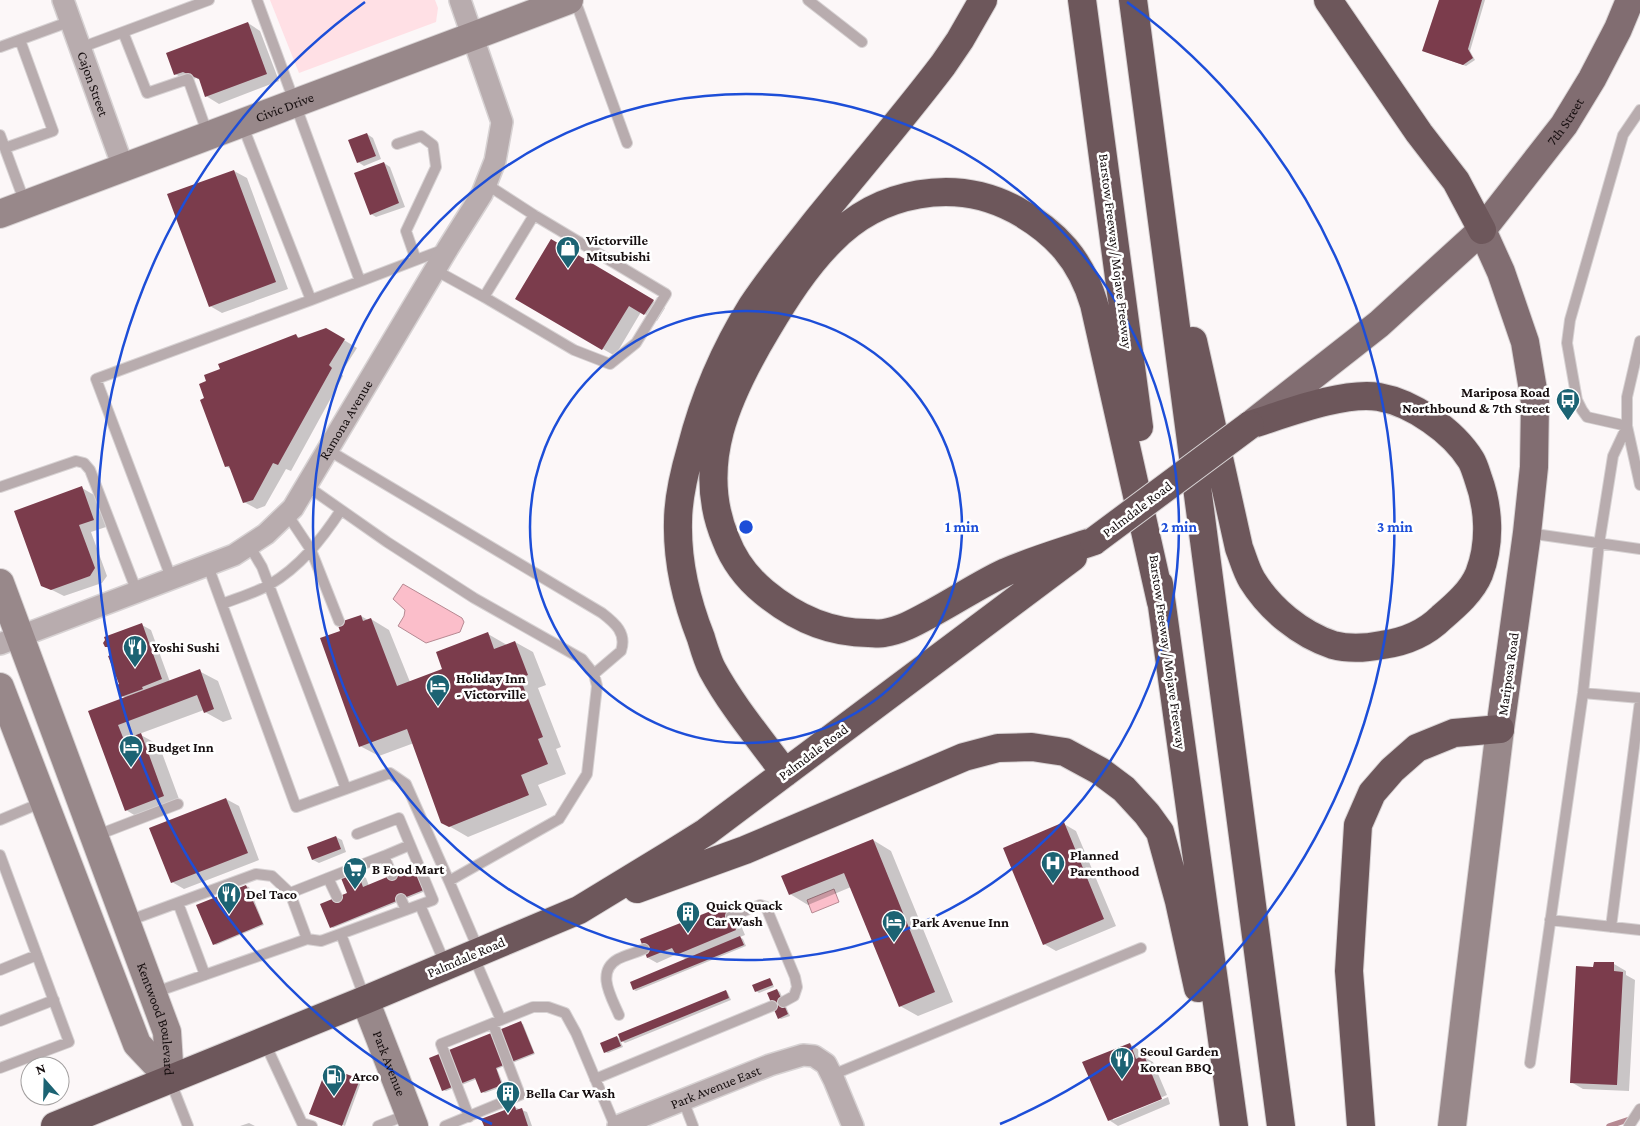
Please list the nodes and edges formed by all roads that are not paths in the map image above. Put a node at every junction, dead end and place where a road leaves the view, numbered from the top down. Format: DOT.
graph roads {
  1 [pos="63,0"];
  2 [pos="209,0"];
  3 [pos="258,0"];
  4 [pos="460,0"];
  5 [pos="569,0"];
  6 [pos="575,0"];
  7 [pos="808,0"];
  8 [pos="983,0"];
  9 [pos="1082,0"];
  10 [pos="1133,0"];
  11 [pos="1328,0"];
  12 [pos="1630,0"];
  13 [pos="70,21"];
  14 [pos="123,32"];
  15 [pos="473,36"];
  16 [pos="20,40"];
  17 [pos="862,42"];
  18 [pos="0,47"];
  19 [pos="80,48"];
  20 [pos="296,103"];
  21 [pos="1640,110"];
  22 [pos="241,123"];
  23 [pos="0,135"];
  24 [pos="208,136"];
  25 [pos="627,143"];
  26 [pos="397,144"];
  27 [pos="5,148"];
  28 [pos="1154,158"];
  29 [pos="123,168"];
  30 [pos="486,184"];
  31 [pos="26,204"];
  32 [pos="0,214"];
  33 [pos="534,215"];
  34 [pos="1482,230"];
  35 [pos="448,248"];
  36 [pos="416,260"];
  37 [pos="435,270"];
  38 [pos="360,281"];
  39 [pos="484,297"];
  40 [pos="311,300"];
  41 [pos="1640,341"];
  42 [pos="1250,425"];
  43 [pos="1627,426"];
  44 [pos="328,450"];
  45 [pos="1640,485"];
  46 [pos="307,486"];
  47 [pos="0,487"];
  48 [pos="341,510"];
  49 [pos="287,514"];
  50 [pos="1528,533"];
  51 [pos="1094,542"];
  52 [pos="1598,544"];
  53 [pos="249,545"];
  54 [pos="1640,549"];
  55 [pos="311,550"];
  56 [pos="208,566"];
  57 [pos="172,580"];
  58 [pos="0,583"];
  59 [pos="269,585"];
  60 [pos="137,592"];
  61 [pos="1161,602"];
  62 [pos="222,604"];
  63 [pos="339,621"];
  64 [pos="10,640"];
  65 [pos="594,674"];
  66 [pos="0,687"];
  67 [pos="1583,693"];
  68 [pos="1640,700"];
  69 [pos="1500,729"];
  70 [pos="785,773"];
  71 [pos="346,789"];
  72 [pos="43,802"];
  73 [pos="178,804"];
  74 [pos="0,820"];
  75 [pos="357,834"];
  76 [pos="94,836"];
  77 [pos="410,845"];
  78 [pos="0,855"];
  79 [pos="384,856"];
  80 [pos="392,875"];
  81 [pos="328,878"];
  82 [pos="449,881"];
  83 [pos="290,893"];
  84 [pos="337,897"];
  85 [pos="401,899"];
  86 [pos="178,903"];
  87 [pos="420,905"];
  88 [pos="406,910"];
  89 [pos="579,910"];
  90 [pos="731,916"];
  91 [pos="348,920"];
  92 [pos="1550,920"];
  93 [pos="126,922"];
  94 [pos="1611,927"];
  95 [pos="352,930"];
  96 [pos="1640,930"];
  97 [pos="341,934"];
  98 [pos="307,940"];
  99 [pos="1141,948"];
  100 [pos="644,949"];
  101 [pos="476,953"];
  102 [pos="37,956"];
  103 [pos="446,966"];
  104 [pos="0,970"];
  105 [pos="205,975"];
  106 [pos="152,993"];
  107 [pos="54,1000"];
  108 [pos="365,1000"];
  109 [pos="783,1002"];
  110 [pos="772,1006"];
  111 [pos="619,1015"];
  112 [pos="0,1020"];
  113 [pos="497,1022"];
  114 [pos="264,1040"];
  115 [pos="1530,1063"];
  116 [pos="0,1068"];
  117 [pos="832,1075"];
  118 [pos="170,1079"];
  119 [pos="595,1079"];
  120 [pos="683,1100"];
  121 [pos="1640,1109"];
  122 [pos="469,1117"];
  123 [pos="411,1120"];
  124 [pos="55,1126"];
  125 [pos="188,1126"];
  126 [pos="312,1126"];
  127 [pos="378,1126"];
  128 [pos="445,1126"];
  129 [pos="616,1126"];
  130 [pos="693,1126"];
  131 [pos="853,1126"];
  132 [pos="1228,1126"];
  133 [pos="1234,1126"];
  134 [pos="1280,1126"];
  135 [pos="1361,1126"];
  136 [pos="1452,1126"];
  137 [pos="1629,1126"];
  1 -- 13 [label="street, Cajon Street"];
  2 -- 14 [label="lane"];
  3 -- 20 [label="lane"];
  4 -- 15 [label="street"];
  5 -- 15 [label="street, Civic Drive"];
  6 -- 25 [label="lane"];
  7 -- 17 [label="lane"];
  8 -- 70 [label="highway"];
  9 -- 61 [label="highway, Barstow Freeway / Mojave Freeway"];
  10 -- 28 [label="highway"];
  11 -- 34 [label="highway"];
  12 -- 34 [label="main road, 7th Street"];
  13 -- 16 [label="lane"];
  13 -- 19 [label="street, Cajon Street"];
  14 -- 19 [label="lane"];
  14 -- 24 [label="lane"];
  15 -- 20 [label="street, Civic Drive"];
  15 -- 30 [label="street, Ramona Avenue"];
  16 -- 18 [label="lane"];
  16 -- 27 [label="lane"];
  19 -- 29 [label="street, Cajon Street"];
  20 -- 22 [label="street, Civic Drive"];
  20 -- 38 [label="lane"];
  21 -- 43 [label="lane"];
  22 -- 24 [label="street, Civic Drive"];
  22 -- 40 [label="lane"];
  23 -- 27 [label="lane"];
  24 -- 29 [label="street, Civic Drive"];
  26 -- 36 [label="lane"];
  27 -- 31 [label="lane"];
  28 -- 42 [label="highway"];
  28 -- 134 [label="highway"];
  29 -- 31 [label="street, Civic Drive"];
  30 -- 33 [label="lane"];
  30 -- 35 [label="street, Ramona Avenue"];
  31 -- 32 [label="street, Civic Drive"];
  33 -- 39 [label="lane"];
  33 -- 39 [label="lane"];
  34 -- 42 [label="main road, Palmdale Road"];
  34 -- 50 [label="main road, Mariposa Road"];
  35 -- 36 [label="lane"];
  35 -- 37 [label="street, Ramona Avenue"];
  36 -- 38 [label="lane"];
  37 -- 39 [label="lane"];
  37 -- 44 [label="street, Ramona Avenue"];
  38 -- 40 [label="lane"];
  40 -- 57 [label="lane"];
  41 -- 43 [label="lane"];
  42 -- 51 [label="highway, Palmdale Road, bridge"];
  43 -- 45 [label="lane"];
  43 -- 52 [label="lane"];
  44 -- 46 [label="street, Ramona Avenue"];
  44 -- 65 [label="lane"];
  46 -- 48 [label="lane"];
  46 -- 49 [label="street, Ramona Avenue"];
  47 -- 60 [label="lane"];
  48 -- 55 [label="lane"];
  48 -- 65 [label="lane"];
  49 -- 53 [label="street, Ramona Avenue"];
  49 -- 55 [label="lane"];
  50 -- 52 [label="lane"];
  50 -- 69 [label="main road, Mariposa Road"];
  51 -- 61 [label="highway"];
  51 -- 70 [label="highway, Palmdale Road"];
  52 -- 54 [label="lane"];
  52 -- 67 [label="lane"];
  53 -- 56 [label="street, Ramona Avenue"];
  53 -- 59 [label="lane"];
  55 -- 59 [label="lane"];
  55 -- 63 [label="lane"];
  56 -- 57 [label="street, Ramona Avenue"];
  56 -- 62 [label="lane"];
  57 -- 60 [label="street, Ramona Avenue"];
  58 -- 64 [label="street, Kentwood Boulevard"];
  59 -- 62 [label="lane"];
  59 -- 71 [label="lane"];
  60 -- 64 [label="street, Ramona Avenue"];
  61 -- 133 [label="highway, Barstow Freeway / Mojave Freeway"];
  62 -- 71 [label="lane"];
  64 -- 76 [label="street, Kentwood Boulevard"];
  65 -- 82 [label="lane"];
  66 -- 72 [label="street, Kentwood Boulevard"];
  67 -- 68 [label="lane"];
  67 -- 92 [label="lane"];
  68 -- 94 [label="lane"];
  69 -- 135 [label="highway"];
  69 -- 136 [label="street, Mariposa Road"];
  70 -- 89 [label="highway, Palmdale Road"];
  71 -- 82 [label="lane"];
  72 -- 74 [label="lane"];
  72 -- 118 [label="street, Kentwood Boulevard"];
  73 -- 76 [label="lane"];
  75 -- 77 [label="lane"];
  76 -- 93 [label="street, Kentwood Boulevard"];
  77 -- 79 [label="lane"];
  77 -- 87 [label="lane"];
  78 -- 102 [label="lane"];
  79 -- 80 [label="lane"];
  79 -- 81 [label="lane"];
  81 -- 83 [label="lane"];
  81 -- 84 [label="lane"];
  82 -- 101 [label="lane"];
  83 -- 86 [label="lane"];
  83 -- 98 [label="lane"];
  85 -- 88 [label="lane"];
  86 -- 93 [label="lane"];
  86 -- 105 [label="lane"];
  87 -- 88 [label="lane"];
  87 -- 103 [label="lane"];
  88 -- 95 [label="lane"];
  89 -- 101 [label="highway, Palmdale Road"];
  89 -- 132 [label="highway"];
  90 -- 109 [label="lane"];
  91 -- 95 [label="lane"];
  92 -- 94 [label="lane"];
  92 -- 115 [label="lane"];
  93 -- 106 [label="street, Kentwood Boulevard"];
  94 -- 96 [label="lane"];
  95 -- 97 [label="lane"];
  97 -- 98 [label="lane"];
  97 -- 108 [label="lane"];
  98 -- 105 [label="lane"];
  99 -- 117 [label="lane"];
  100 -- 111 [label="lane"];
  101 -- 103 [label="highway, Palmdale Road"];
  101 -- 113 [label="lane"];
  102 -- 104 [label="lane"];
  102 -- 107 [label="lane"];
  103 -- 108 [label="highway, Palmdale Road"];
  105 -- 106 [label="lane"];
  106 -- 118 [label="street, Kentwood Boulevard"];
  107 -- 112 [label="lane"];
  107 -- 116 [label="lane"];
  108 -- 114 [label="highway, Palmdale Road"];
  108 -- 123 [label="street, Park Avenue"];
  110 -- 119 [label="lane"];
  113 -- 119 [label="lane"];
  113 -- 122 [label="lane"];
  113 -- 122 [label="lane"];
  114 -- 118 [label="highway, Palmdale Road"];
  114 -- 126 [label="lane"];
  117 -- 120 [label="street, Park Avenue East"];
  117 -- 131 [label="street"];
  118 -- 124 [label="highway, Palmdale Road"];
  118 -- 125 [label="lane"];
  119 -- 129 [label="lane"];
  120 -- 129 [label="street, Park Avenue East"];
  120 -- 130 [label="lane"];
  121 -- 137 [label="lane"];
  122 -- 128 [label="lane"];
  123 -- 127 [label="lane"];
}
